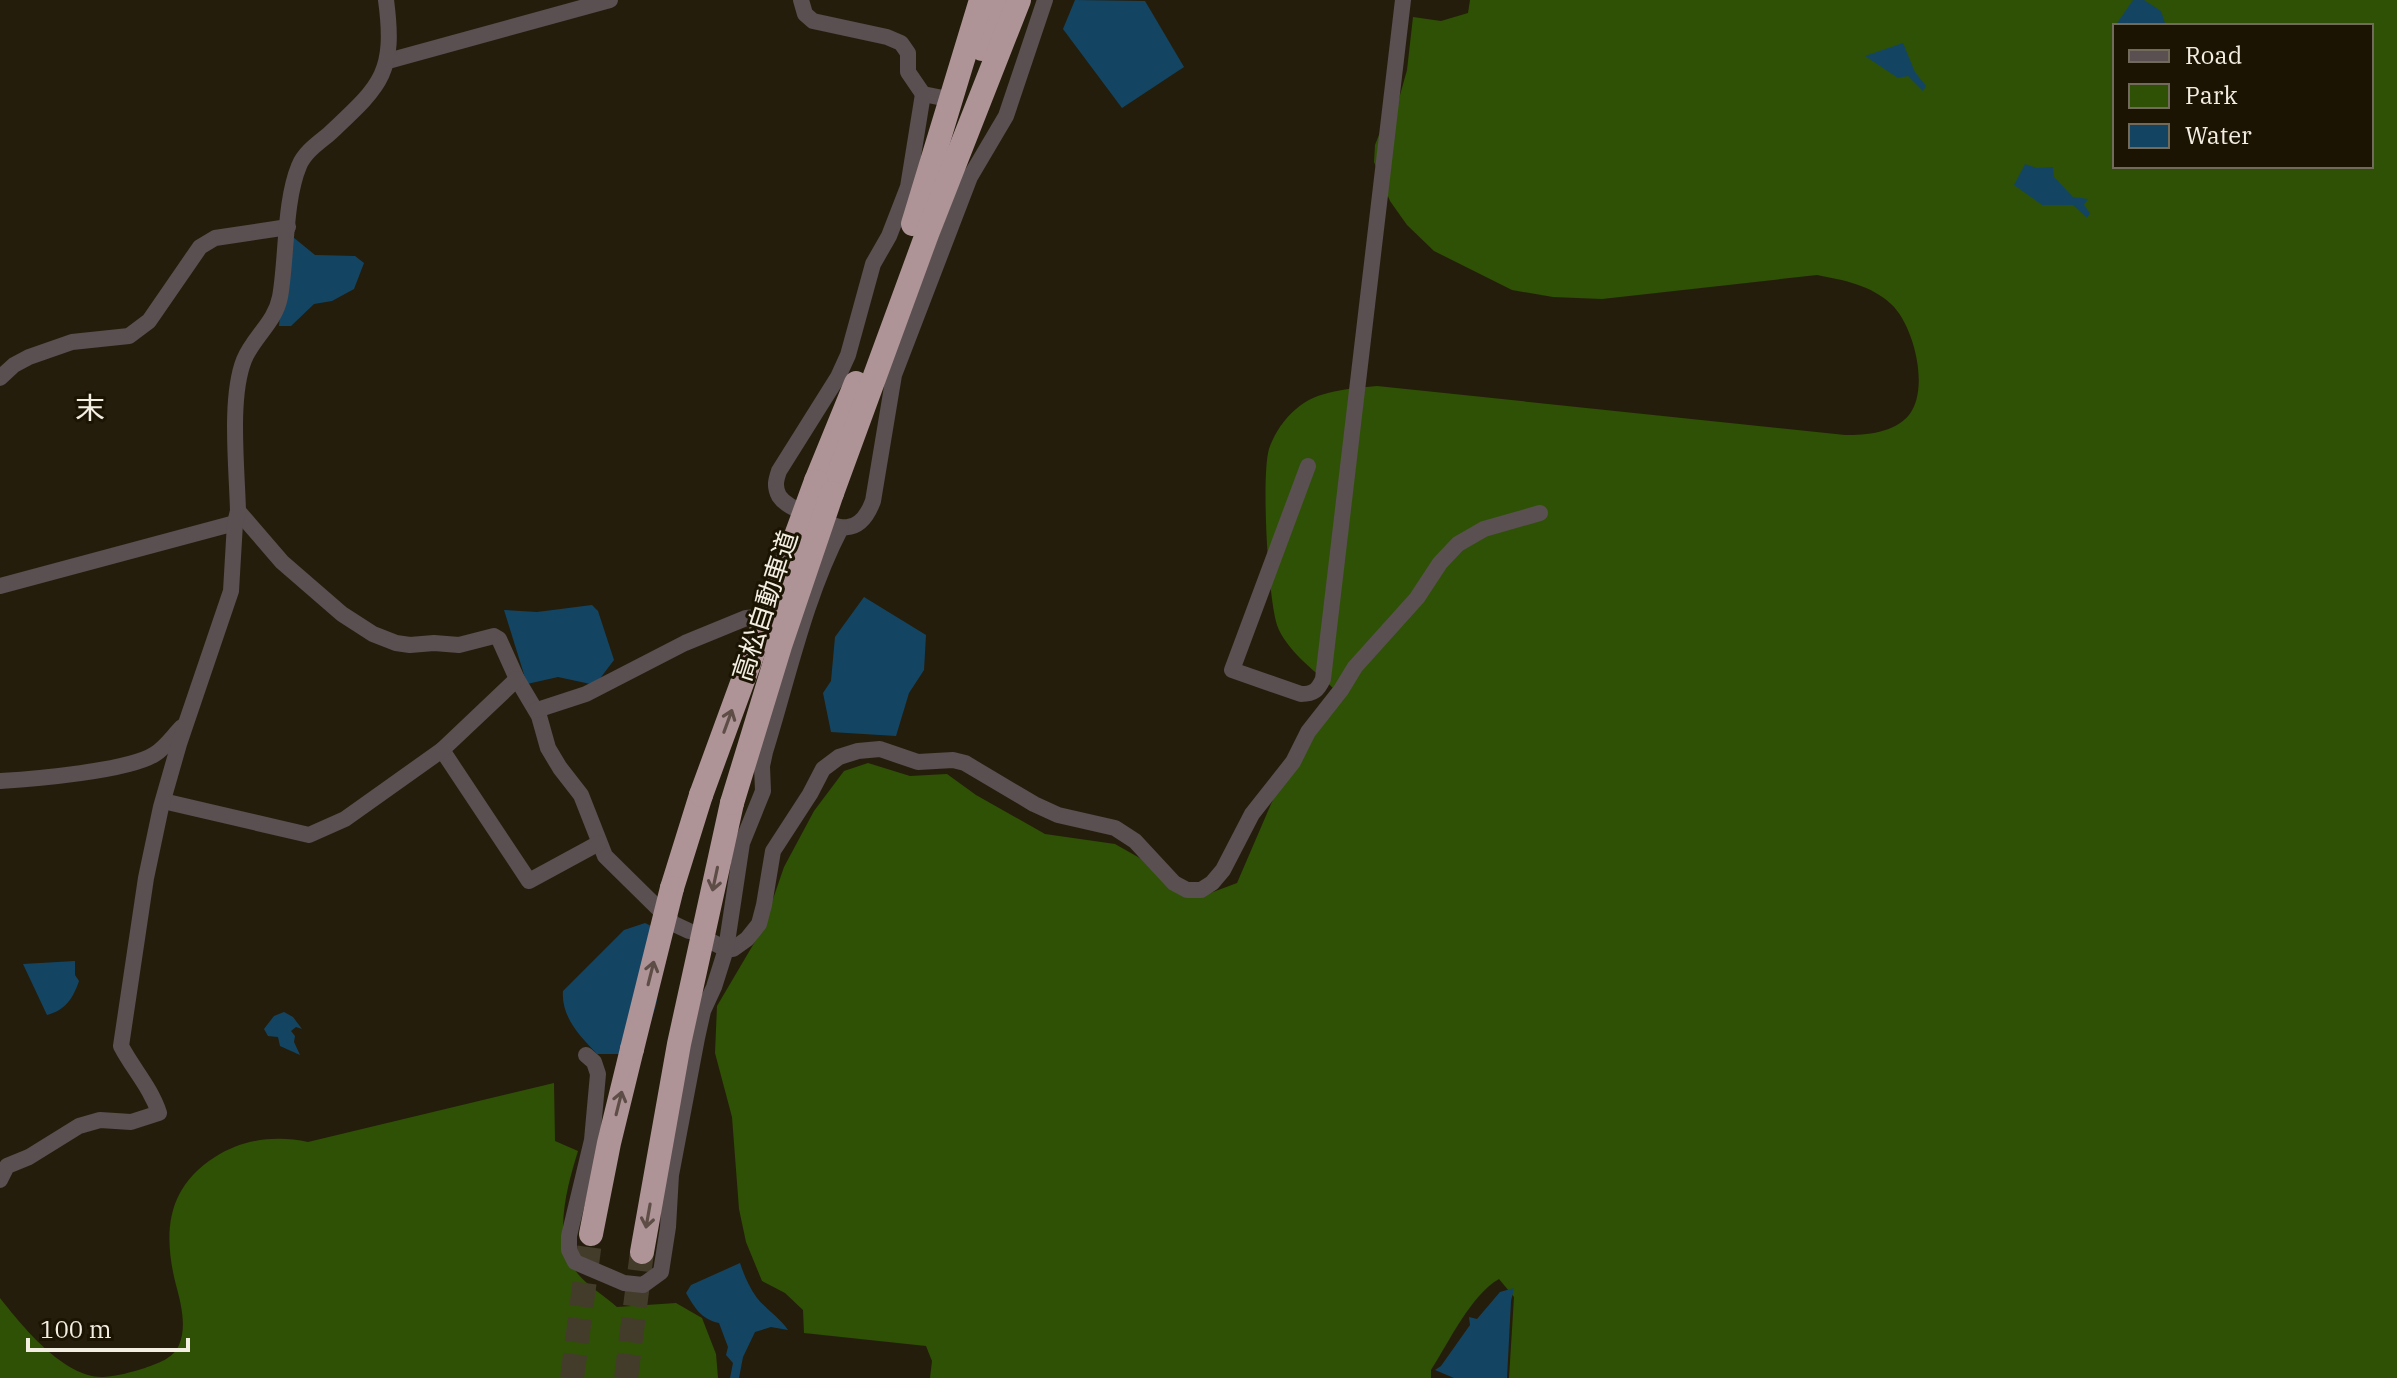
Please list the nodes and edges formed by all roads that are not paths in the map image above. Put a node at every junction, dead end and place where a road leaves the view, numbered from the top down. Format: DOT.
graph roads {
  1 [pos="386,0"];
  2 [pos="610,0"];
  3 [pos="801,0"];
  4 [pos="1019,0"];
  5 [pos="1045,0"];
  6 [pos="1403,0"];
  7 [pos="991,13"];
  8 [pos="388,61"];
  9 [pos="974,72"];
  10 [pos="923,94"];
  11 [pos="943,98"];
  12 [pos="985,112"];
  13 [pos="1006,116"];
  14 [pos="288,227"];
  15 [pos="0,378"];
  16 [pos="1308,466"];
  17 [pos="824,487"];
  18 [pos="1540,513"];
  19 [pos="236,517"];
  20 [pos="841,528"];
  21 [pos="0,586"];
  22 [pos="801,632"];
  23 [pos="517,679"];
  24 [pos="537,710"];
  25 [pos="189,721"];
  26 [pos="442,750"];
  27 [pos="0,781"];
  28 [pos="163,801"];
  29 [pos="599,843"];
  30 [pos="689,931"];
  31 [pos="719,946"];
  32 [pos="586,1055"];
  33 [pos="0,1180"];
  34 [pos="591,1234"];
  35 [pos="642,1252"];
  1 -- 8 [label="street"];
  2 -- 8 [label="street"];
  3 -- 10 [label="street"];
  4 -- 7 [label="highway, 高松自動車道"];
  5 -- 13 [label="street"];
  6 -- 16 [label="street"];
  7 -- 9 [label="highway"];
  7 -- 9 [label="highway, 高松自動車道"];
  8 -- 14 [label="street"];
  9 -- 17 [label="highway, 高松自動車道"];
  9 -- 17 [label="highway, 高松自動車道"];
  10 -- 11 [label="street"];
  10 -- 20 [label="street"];
  12 -- 13 [label="street"];
  13 -- 20 [label="street"];
  14 -- 15 [label="street"];
  14 -- 19 [label="street"];
  34 -- 17 [label="highway, 高松自動車道, one-way, bridge"];
  17 -- 35 [label="highway, 高松自動車道, one-way, bridge"];
  18 -- 31 [label="street"];
  19 -- 21 [label="street"];
  19 -- 23 [label="street"];
  19 -- 25 [label="street"];
  20 -- 22 [label="street"];
  22 -- 24 [label="street"];
  22 -- 31 [label="street"];
  23 -- 24 [label="street"];
  23 -- 26 [label="street"];
  24 -- 29 [label="street"];
  25 -- 27 [label="street"];
  25 -- 28 [label="street"];
  26 -- 28 [label="street"];
  26 -- 29 [label="street"];
  28 -- 33 [label="street"];
  29 -- 30 [label="street"];
  31 -- 32 [label="street"];
}
